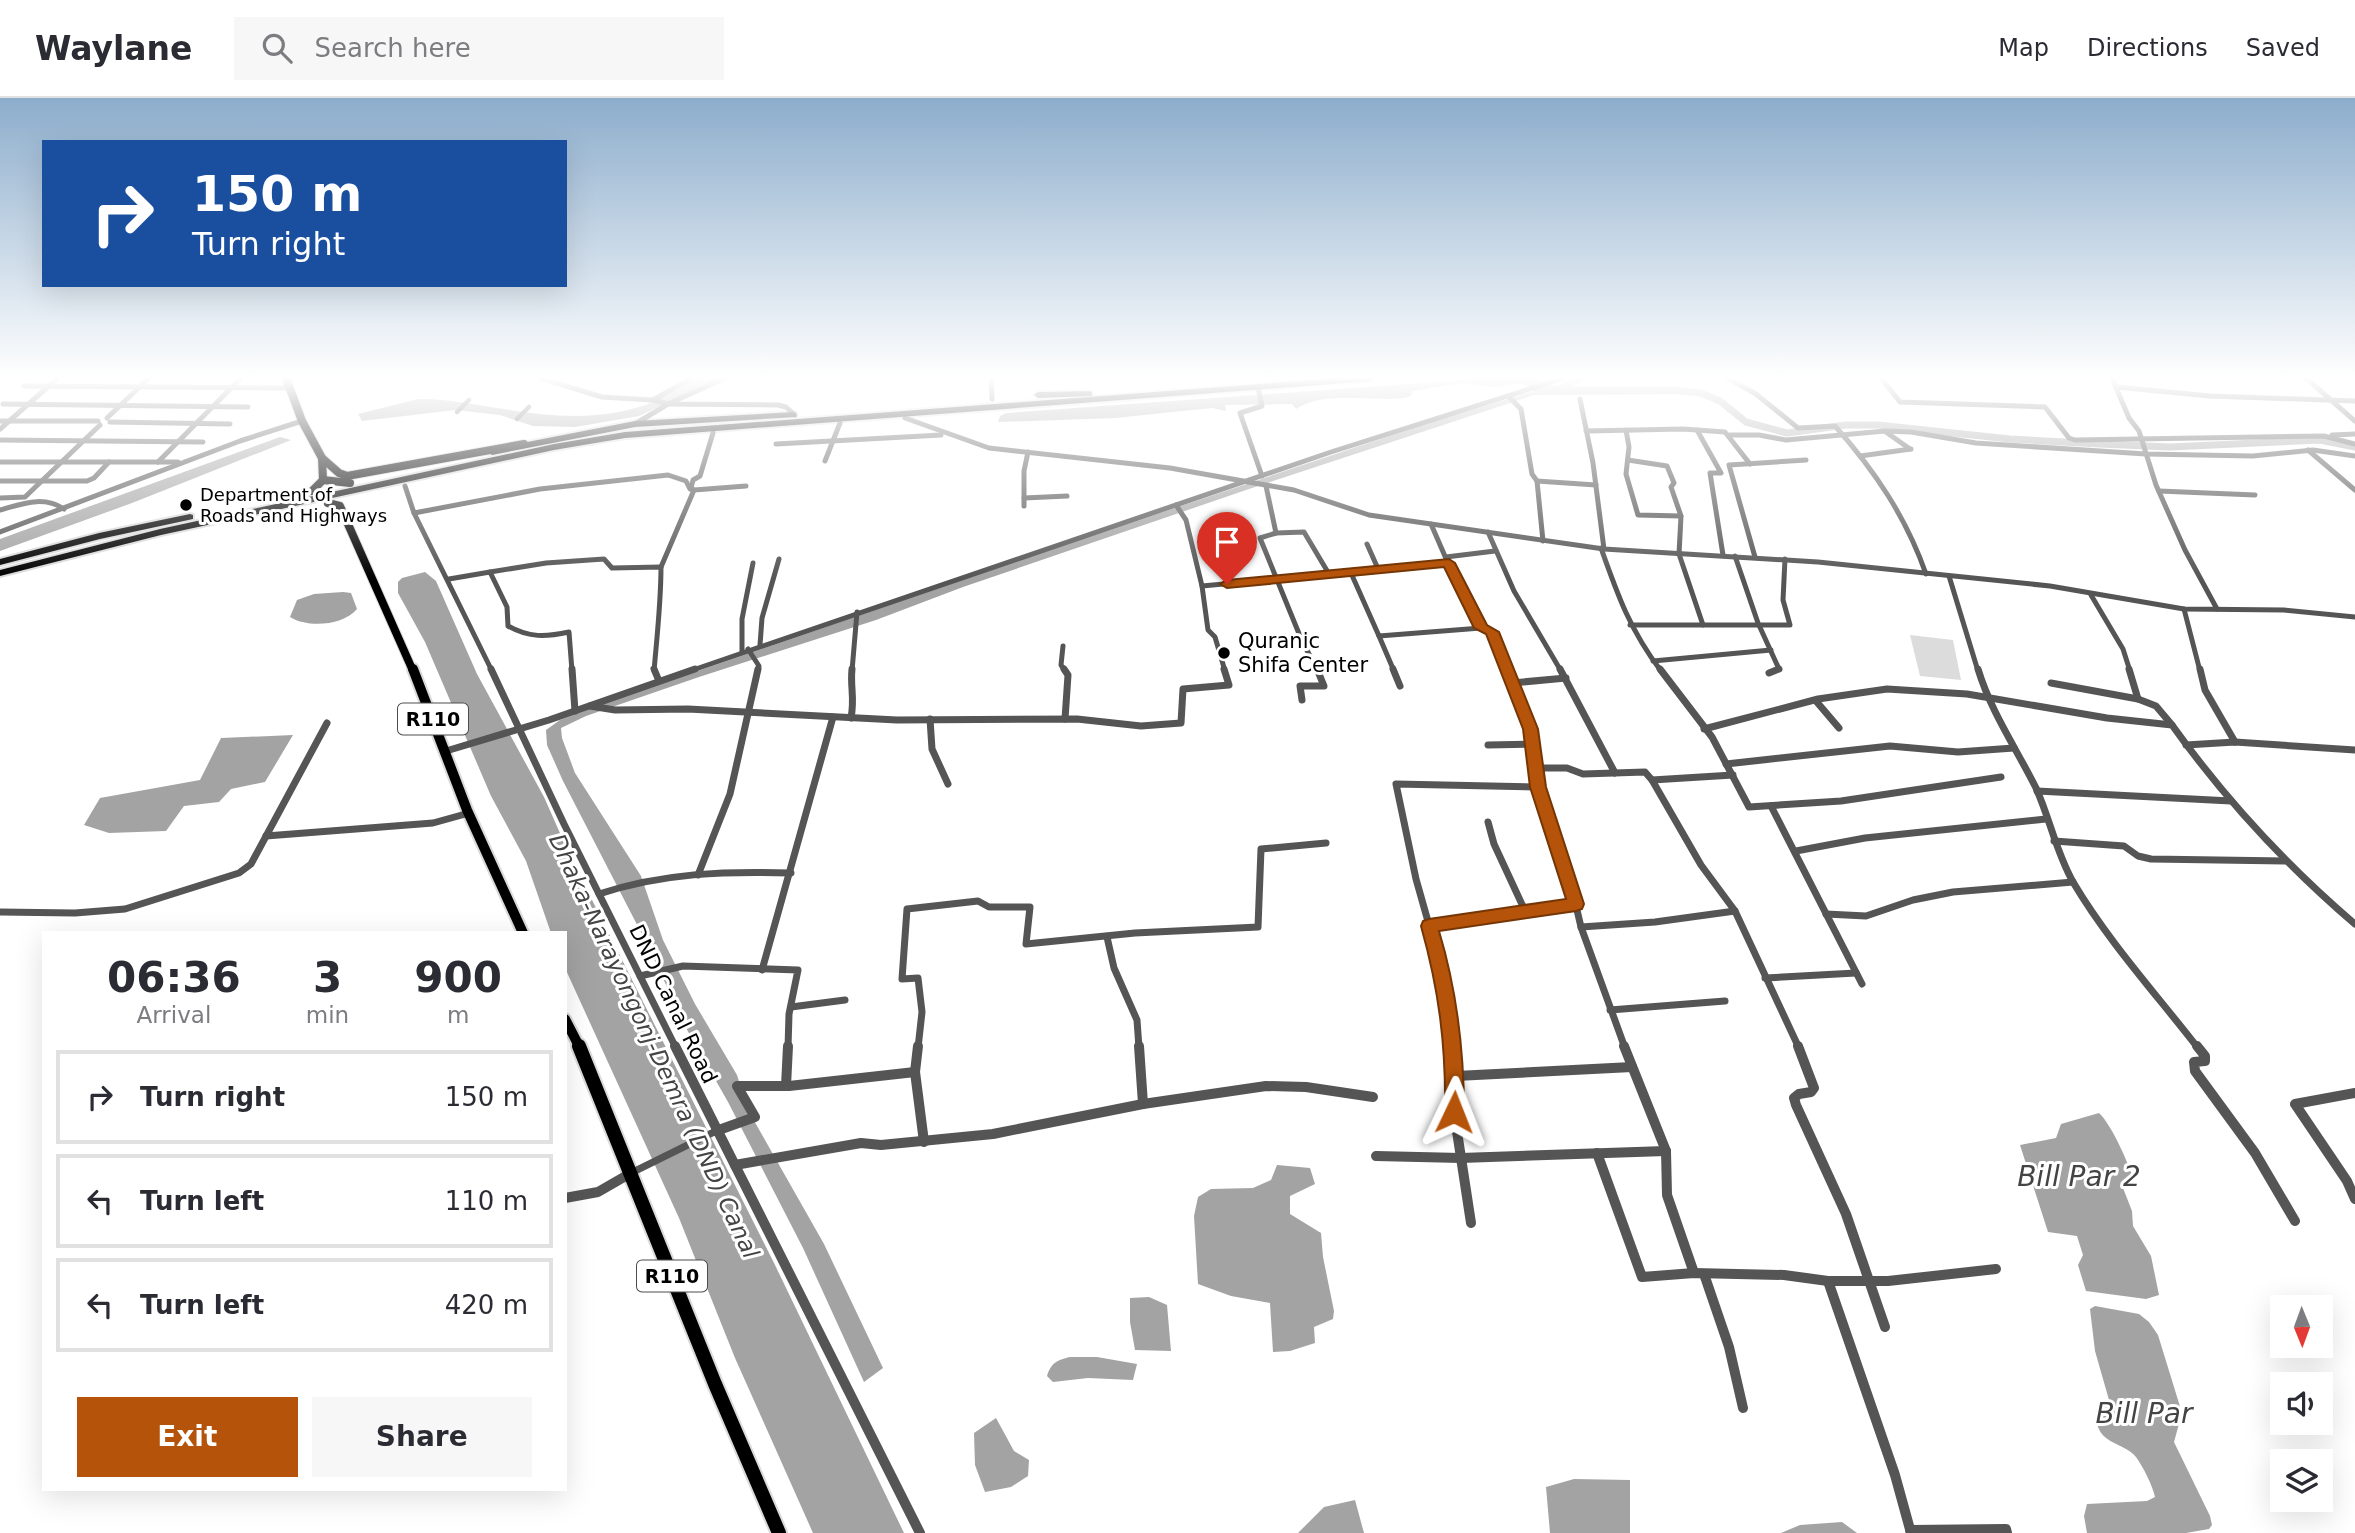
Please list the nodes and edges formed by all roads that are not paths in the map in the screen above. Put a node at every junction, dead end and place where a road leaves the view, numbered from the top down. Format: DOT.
graph roads {
  1 [pos="79,445"];
  2 [pos="174,445"];
  3 [pos="232,445"];
  4 [pos="316,445"];
  5 [pos="519,445"];
  6 [pos="520,445"];
  7 [pos="573,445"];
  8 [pos="590,445"];
  9 [pos="709,445"];
  10 [pos="832,445"];
  11 [pos="979,445"];
  12 [pos="1251,445"];
  13 [pos="1361,445"];
  14 [pos="1527,445"];
  15 [pos="1589,445"];
  16 [pos="1629,445"];
  17 [pos="1706,445"];
  18 [pos="1737,445"];
  19 [pos="1851,445"];
  20 [pos="1904,445"];
  21 [pos="2026,445"];
  22 [pos="2142,445"];
  23 [pos="2308,450"];
  24 [pos="1028,452"];
  25 [pos="2146,454"];
  26 [pos="1860,456"];
  27 [pos="2355,456"];
  28 [pos="323,458"];
  29 [pos="1628,460"];
  30 [pos="1806,460"];
  31 [pos="825,461"];
  32 [pos="0,462"];
  33 [pos="61,462"];
  34 [pos="109,462"];
  35 [pos="158,462"];
  36 [pos="183,462"];
  37 [pos="1750,464"];
  38 [pos="1262,476"];
  39 [pos="323,480"];
  40 [pos="0,481"];
  41 [pos="42,481"];
  42 [pos="1537,481"];
  43 [pos="350,483"];
  44 [pos="1247,483"];
  45 [pos="1596,485"];
  46 [pos="405,486"];
  47 [pos="746,486"];
  48 [pos="1264,486"];
  49 [pos="2355,490"];
  50 [pos="312,491"];
  51 [pos="694,491"];
  52 [pos="2159,491"];
  53 [pos="2255,495"];
  54 [pos="1067,496"];
  55 [pos="0,498"];
  56 [pos="1024,498"];
  57 [pos="344,502"];
  58 [pos="1176,505"];
  59 [pos="1024,506"];
  60 [pos="64,509"];
  61 [pos="0,510"];
  62 [pos="414,513"];
  63 [pos="1681,516"];
  64 [pos="1431,524"];
  65 [pos="0,532"];
  66 [pos="1488,532"];
  67 [pos="1276,533"];
  68 [pos="1543,541"];
  69 [pos="1367,544"];
  70 [pos="1603,548"];
  71 [pos="1495,551"];
  72 [pos="1679,554"];
  73 [pos="1723,555"];
  74 [pos="1735,556"];
  75 [pos="1755,557"];
  76 [pos="779,559"];
  77 [pos="1785,559"];
  78 [pos="1447,560"];
  79 [pos="0,562"];
  80 [pos="754,563"];
  81 [pos="661,567"];
  82 [pos="0,570"];
  83 [pos="1379,570"];
  84 [pos="491,572"];
  85 [pos="1352,573"];
  86 [pos="1329,574"];
  87 [pos="1926,574"];
  88 [pos="1949,576"];
  89 [pos="0,579"];
  90 [pos="449,579"];
  91 [pos="1276,581"];
  92 [pos="1202,586"];
  93 [pos="2091,595"];
  94 [pos="2184,609"];
  95 [pos="2217,609"];
  96 [pos="858,611"];
  97 [pos="2355,617"];
  98 [pos="1758,623"];
  99 [pos="1630,625"];
  100 [pos="1703,625"];
  101 [pos="1481,628"];
  102 [pos="1379,636"];
  103 [pos="760,645"];
  104 [pos="1063,646"];
  105 [pos="1771,650"];
  106 [pos="745,651"];
  107 [pos="1653,661"];
  108 [pos="1769,673"];
  109 [pos="1566,678"];
  110 [pos="659,681"];
  111 [pos="1511,683"];
  112 [pos="2051,683"];
  113 [pos="1400,686"];
  114 [pos="1986,695"];
  115 [pos="2138,699"];
  116 [pos="1302,700"];
  117 [pos="1816,701"];
  118 [pos="588,706"];
  119 [pos="575,711"];
  120 [pos="747,713"];
  121 [pos="834,717"];
  122 [pos="851,718"];
  123 [pos="930,719"];
  124 [pos="1065,719"];
  125 [pos="327,723"];
  126 [pos="2172,726"];
  127 [pos="1839,728"];
  128 [pos="520,729"];
  129 [pos="1704,729"];
  130 [pos="2235,742"];
  131 [pos="1532,744"];
  132 [pos="1488,745"];
  133 [pos="2186,746"];
  134 [pos="2014,748"];
  135 [pos="2355,750"];
  136 [pos="446,751"];
  137 [pos="1726,764"];
  138 [pos="1535,768"];
  139 [pos="1615,773"];
  140 [pos="1733,775"];
  141 [pos="2001,777"];
  142 [pos="1652,780"];
  143 [pos="948,784"];
  144 [pos="1538,787"];
  145 [pos="2037,791"];
  146 [pos="2231,801"];
  147 [pos="1772,806"];
  148 [pos="469,813"];
  149 [pos="2046,819"];
  150 [pos="1488,822"];
  151 [pos="266,836"];
  152 [pos="2054,841"];
  153 [pos="1326,843"];
  154 [pos="1796,851"];
  155 [pos="2285,861"];
  156 [pos="791,873"];
  157 [pos="698,875"];
  158 [pos="2073,882"];
  159 [pos="599,894"];
  160 [pos="1576,904"];
  161 [pos="1735,911"];
  162 [pos="0,912"];
  163 [pos="1526,914"];
  164 [pos="1826,914"];
  165 [pos="2355,923"];
  166 [pos="1429,926"];
  167 [pos="1581,927"];
  168 [pos="522,931"];
  169 [pos="1107,937"];
  170 [pos="762,970"];
  171 [pos="1856,973"];
  172 [pos="640,976"];
  173 [pos="1765,978"];
  174 [pos="1862,984"];
  175 [pos="845,1000"];
  176 [pos="1725,1001"];
  177 [pos="791,1007"];
  178 [pos="1610,1010"];
  179 [pos="567,1023"];
  180 [pos="1632,1068"];
  181 [pos="915,1072"];
  182 [pos="1455,1076"];
  183 [pos="786,1086"];
  184 [pos="2355,1093"];
  185 [pos="1373,1097"];
  186 [pos="1143,1104"];
  187 [pos="716,1131"];
  188 [pos="924,1142"];
  189 [pos="1666,1151"];
  190 [pos="1597,1153"];
  191 [pos="1376,1156"];
  192 [pos="1461,1158"];
  193 [pos="735,1165"];
  194 [pos="631,1173"];
  195 [pos="567,1198"];
  196 [pos="2355,1199"];
  197 [pos="2295,1221"];
  198 [pos="1471,1223"];
  199 [pos="1996,1269"];
  200 [pos="1699,1274"];
  201 [pos="1828,1281"];
  202 [pos="1872,1281"];
  203 [pos="1885,1327"];
  204 [pos="1743,1408"];
  205 [pos="1911,1532"];
  206 [pos="779,1533"];
  207 [pos="920,1533"];
  208 [pos="2007,1533"];
  1 -- 33 [label="street"];
  2 -- 35 [label="street"];
  3 -- 36 [label="street"];
  4 -- 28 [label="main road"];
  5 -- 28 [label="main road"];
  6 -- 43 [label="highway"];
  7 -- 82 [label="highway"];
  8 -- 46 [label="highway"];
  9 -- 51 [label="street"];
  10 -- 31 [label="street"];
  11 -- 24 [label="street"];
  12 -- 38 [label="street"];
  13 -- 38 [label="street"];
  14 -- 42 [label="street"];
  15 -- 45 [label="street"];
  16 -- 29 [label="street"];
  17 -- 73 [label="street"];
  18 -- 37 [label="street"];
  19 -- 26 [label="street"];
  20 -- 26 [label="street"];
  21 -- 25 [label="street"];
  22 -- 25 [label="street"];
  23 -- 25 [label="street"];
  23 -- 27 [label="street"];
  23 -- 49 [label="street"];
  24 -- 44 [label="street"];
  24 -- 56 [label="street"];
  25 -- 52 [label="street"];
  26 -- 87 [label="street"];
  28 -- 39 [label="main road"];
  29 -- 63 [label="street"];
  29 -- 63 [label="street"];
  30 -- 37 [label="street"];
  32 -- 33 [label="street"];
  33 -- 34 [label="street"];
  33 -- 41 [label="street"];
  34 -- 35 [label="street"];
  34 -- 41 [label="street"];
  35 -- 36 [label="street"];
  36 -- 60 [label="street"];
  37 -- 75 [label="street"];
  38 -- 44 [label="street"];
  39 -- 43 [label="main road"];
  39 -- 50 [label="main road"];
  40 -- 41 [label="street"];
  41 -- 55 [label="street"];
  42 -- 45 [label="street"];
  42 -- 68 [label="street"];
  43 -- 50 [label="highway"];
  44 -- 48 [label="street"];
  44 -- 58 [label="street"];
  45 -- 70 [label="street"];
  46 -- 57 [label="highway"];
  46 -- 62 [label="street, DND Canal Road"];
  47 -- 51 [label="street"];
  48 -- 64 [label="street"];
  48 -- 67 [label="street"];
  50 -- 79 [label="highway"];
  51 -- 62 [label="street"];
  51 -- 81 [label="street"];
  52 -- 53 [label="street"];
  52 -- 95 [label="street"];
  54 -- 56 [label="street"];
  56 -- 59 [label="street"];
  57 -- 89 [label="highway"];
  57 -- 136 [label="main road, R110"];
  58 -- 92 [label="street"];
  58 -- 96 [label="street"];
  60 -- 61 [label="street"];
  60 -- 65 [label="street"];
  62 -- 90 [label="street, DND Canal Road"];
  63 -- 72 [label="street"];
  64 -- 66 [label="street"];
  64 -- 78 [label="street"];
  66 -- 68 [label="street"];
  66 -- 71 [label="street"];
  67 -- 86 [label="street"];
  67 -- 91 [label="street"];
  68 -- 70 [label="street"];
  69 -- 83 [label="street"];
  70 -- 72 [label="street"];
  70 -- 99 [label="street"];
  71 -- 78 [label="street"];
  71 -- 109 [label="street"];
  72 -- 73 [label="street"];
  72 -- 100 [label="street"];
  73 -- 74 [label="street"];
  74 -- 75 [label="street"];
  74 -- 98 [label="street"];
  75 -- 77 [label="street"];
  76 -- 103 [label="street"];
  77 -- 87 [label="street"];
  77 -- 98 [label="street"];
  78 -- 83 [label="street"];
  78 -- 101 [label="street"];
  80 -- 106 [label="street"];
  81 -- 84 [label="street"];
  81 -- 110 [label="street"];
  83 -- 85 [label="street"];
  84 -- 90 [label="street"];
  84 -- 119 [label="street"];
  85 -- 86 [label="street"];
  85 -- 102 [label="street"];
  86 -- 91 [label="street"];
  87 -- 88 [label="street"];
  88 -- 93 [label="street"];
  88 -- 114 [label="street"];
  90 -- 128 [label="street, DND Canal Road"];
  91 -- 92 [label="street"];
  91 -- 116 [label="street"];
  92 -- 124 [label="street"];
  93 -- 94 [label="street"];
  93 -- 115 [label="street"];
  94 -- 95 [label="street"];
  94 -- 130 [label="street"];
  95 -- 97 [label="street"];
  96 -- 103 [label="street"];
  96 -- 122 [label="street"];
  98 -- 100 [label="street"];
  98 -- 105 [label="street"];
  99 -- 100 [label="street"];
  99 -- 107 [label="street"];
  101 -- 102 [label="street"];
  101 -- 111 [label="street"];
  102 -- 113 [label="street"];
  103 -- 106 [label="street"];
  104 -- 124 [label="street"];
  105 -- 107 [label="street"];
  105 -- 108 [label="street"];
  106 -- 110 [label="street"];
  106 -- 120 [label="street"];
  107 -- 129 [label="street"];
  109 -- 111 [label="street"];
  109 -- 139 [label="street"];
  110 -- 118 [label="street"];
  111 -- 131 [label="street"];
  112 -- 115 [label="street"];
  114 -- 117 [label="street"];
  114 -- 126 [label="street"];
  114 -- 134 [label="street"];
  115 -- 126 [label="street"];
  117 -- 127 [label="street"];
  117 -- 129 [label="street"];
  118 -- 119 [label="street"];
  118 -- 120 [label="street"];
  119 -- 128 [label="street"];
  120 -- 121 [label="street"];
  120 -- 157 [label="street"];
  121 -- 122 [label="street"];
  121 -- 156 [label="street"];
  122 -- 123 [label="street"];
  123 -- 124 [label="street"];
  123 -- 143 [label="street"];
  125 -- 151 [label="street"];
  126 -- 133 [label="street"];
  128 -- 136 [label="street"];
  128 -- 159 [label="street, DND Canal Road"];
  129 -- 137 [label="street"];
  130 -- 133 [label="street"];
  130 -- 135 [label="street"];
  131 -- 132 [label="street"];
  131 -- 138 [label="street"];
  133 -- 146 [label="street"];
  134 -- 137 [label="street"];
  134 -- 145 [label="street"];
  136 -- 148 [label="main road, R110"];
  137 -- 140 [label="street"];
  138 -- 139 [label="street"];
  138 -- 144 [label="street"];
  139 -- 142 [label="street"];
  140 -- 142 [label="street"];
  140 -- 147 [label="street"];
  141 -- 147 [label="street"];
  142 -- 161 [label="street"];
  144 -- 160 [label="street"];
  144 -- 166 [label="street"];
  145 -- 146 [label="street"];
  145 -- 149 [label="street"];
  146 -- 155 [label="street"];
  147 -- 154 [label="street"];
  148 -- 151 [label="street"];
  148 -- 168 [label="main road, R110"];
  149 -- 152 [label="street"];
  149 -- 154 [label="street"];
  150 -- 163 [label="street"];
  151 -- 162 [label="street"];
  152 -- 155 [label="street"];
  152 -- 158 [label="street"];
  153 -- 169 [label="street"];
  154 -- 164 [label="street"];
  155 -- 165 [label="street"];
  156 -- 157 [label="street"];
  156 -- 170 [label="street"];
  157 -- 159 [label="street"];
  158 -- 164 [label="street"];
  158 -- 197 [label="street"];
  159 -- 172 [label="street, DND Canal Road"];
  160 -- 163 [label="street"];
  160 -- 167 [label="street"];
  161 -- 167 [label="street"];
  161 -- 173 [label="street"];
  163 -- 166 [label="street"];
  164 -- 171 [label="street"];
  166 -- 182 [label="street"];
  167 -- 178 [label="street"];
  169 -- 181 [label="street"];
  169 -- 186 [label="street"];
  170 -- 172 [label="street"];
  170 -- 177 [label="street"];
  171 -- 173 [label="street"];
  171 -- 174 [label="street"];
  172 -- 187 [label="street, DND Canal Road"];
  173 -- 202 [label="street"];
  175 -- 177 [label="street"];
  176 -- 178 [label="street"];
  177 -- 183 [label="street"];
  178 -- 180 [label="street"];
  179 -- 194 [label="main road, R110"];
  180 -- 182 [label="street"];
  180 -- 189 [label="street"];
  181 -- 183 [label="street"];
  181 -- 188 [label="street"];
  182 -- 192 [label="street"];
  183 -- 187 [label="street"];
  184 -- 196 [label="street"];
  185 -- 186 [label="street"];
  186 -- 188 [label="street"];
  187 -- 193 [label="street, DND Canal Road"];
  187 -- 194 [label="street"];
  188 -- 193 [label="street"];
  189 -- 190 [label="street"];
  189 -- 200 [label="street"];
  190 -- 192 [label="street"];
  190 -- 200 [label="street"];
  191 -- 192 [label="street"];
  192 -- 198 [label="street"];
  193 -- 207 [label="street, DND Canal Road"];
  194 -- 195 [label="street"];
  194 -- 206 [label="main road, R110"];
  199 -- 202 [label="street"];
  200 -- 201 [label="street"];
  200 -- 204 [label="street"];
  201 -- 202 [label="street"];
  201 -- 205 [label="street"];
  202 -- 203 [label="street"];
  205 -- 208 [label="street"];
}
